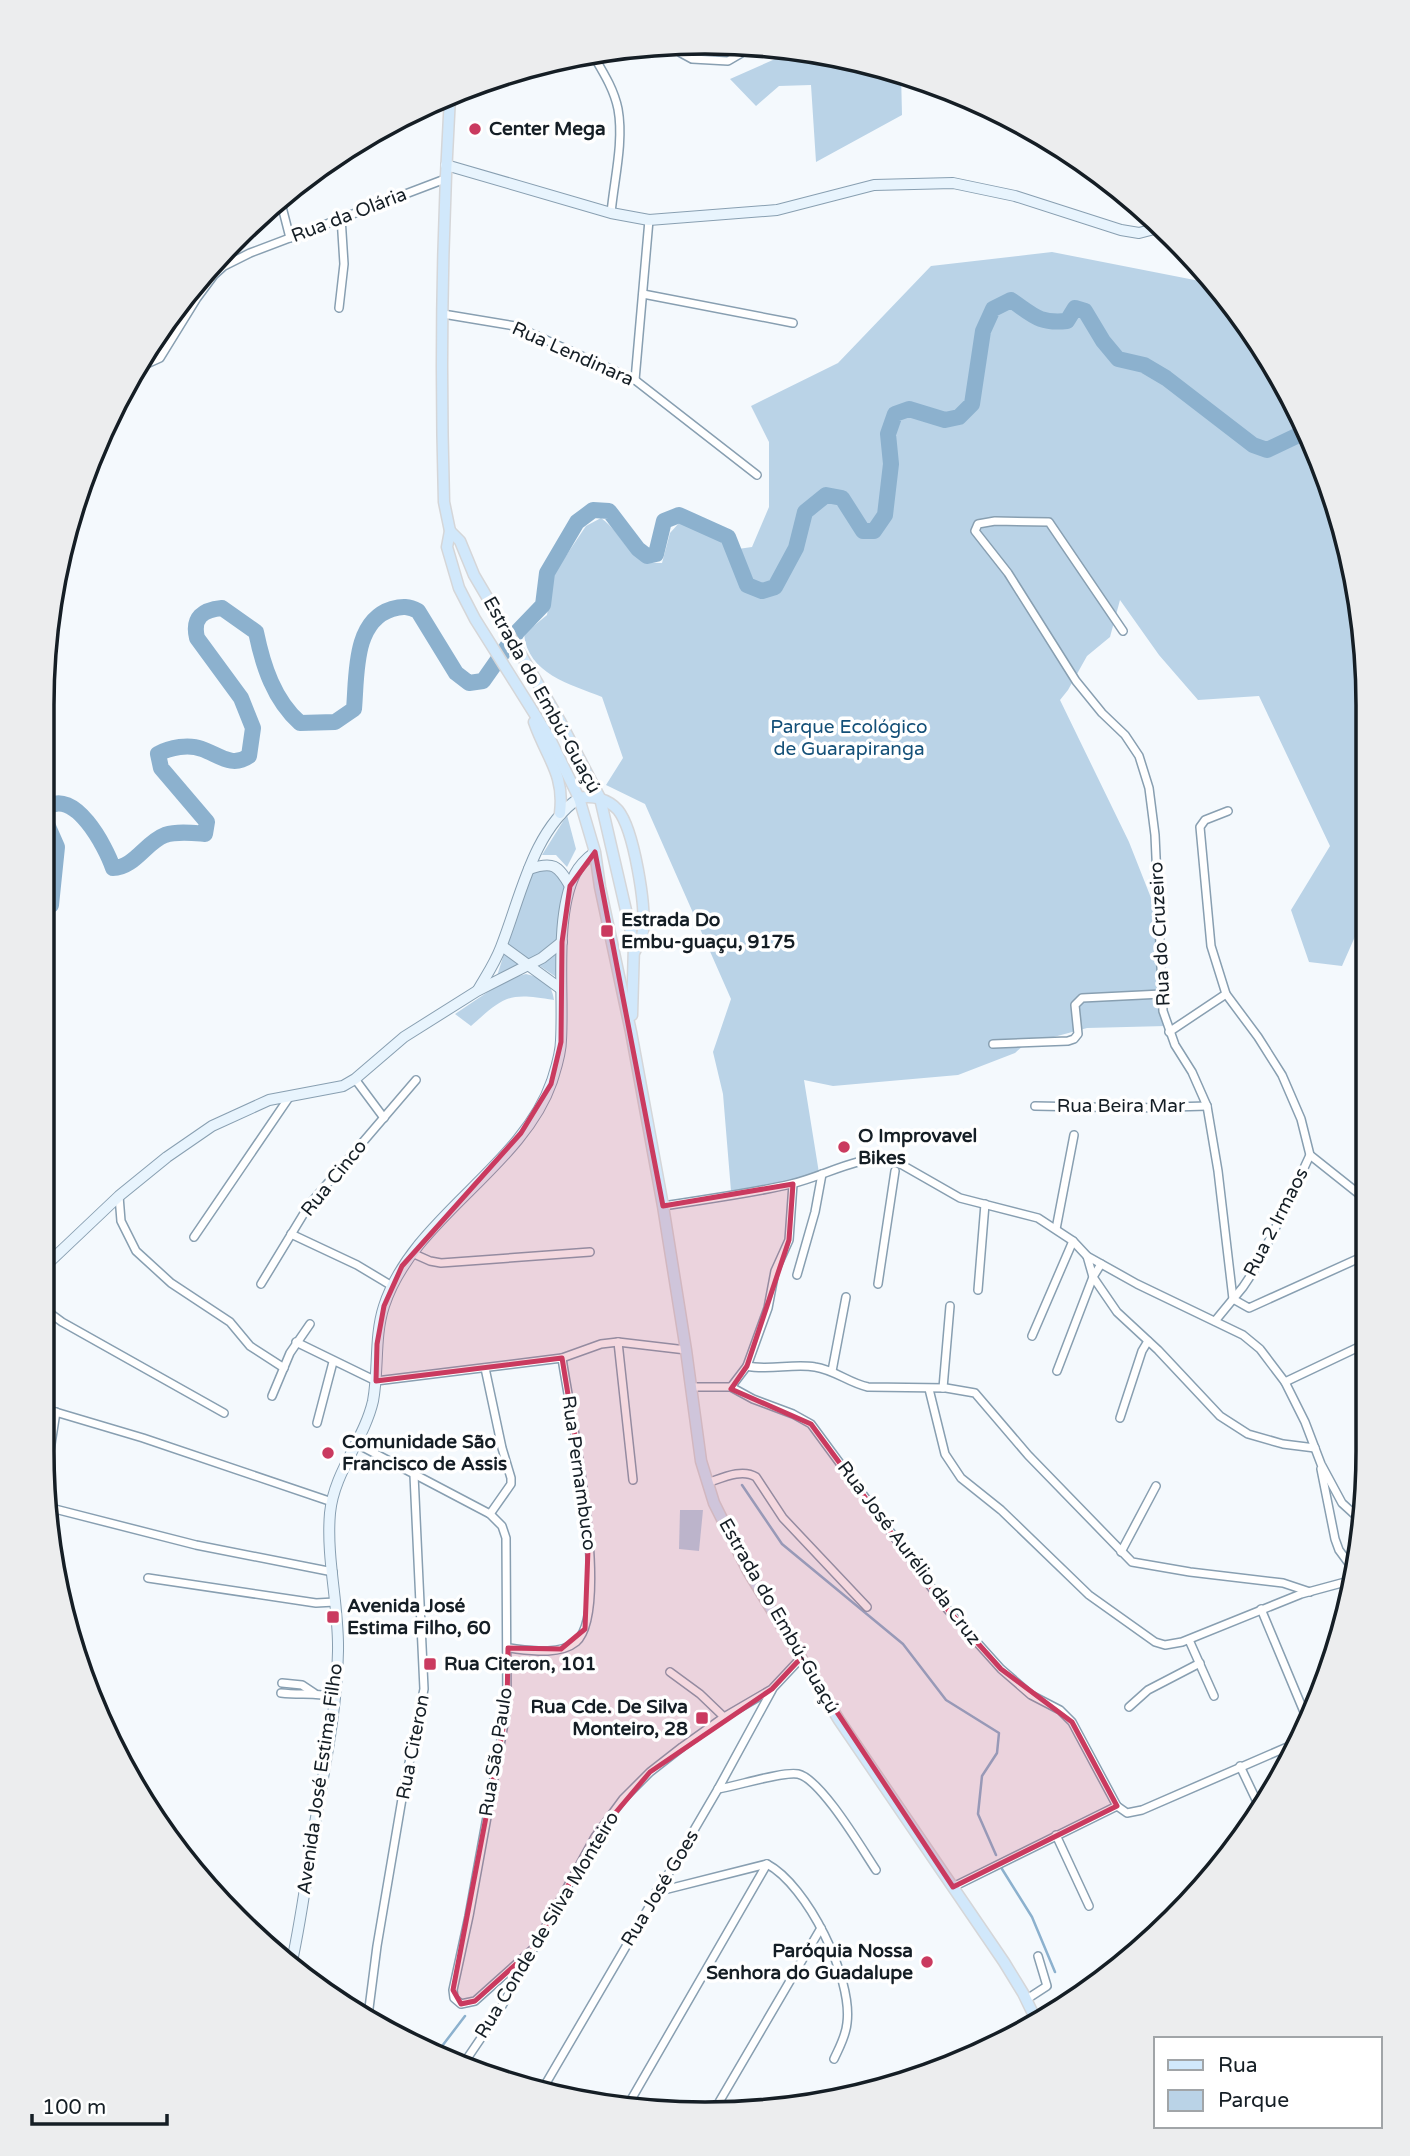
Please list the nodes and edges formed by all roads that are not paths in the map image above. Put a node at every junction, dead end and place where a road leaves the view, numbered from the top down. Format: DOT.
graph roads {
  1 [pos="685,55"];
  2 [pos="737,56"];
  3 [pos="598,64"];
  4 [pos="451,106"];
  5 [pos="454,165"];
  6 [pos="445,180"];
  7 [pos="283,210"];
  8 [pos="611,213"];
  9 [pos="341,218"];
  10 [pos="649,220"];
  11 [pos="1150,231"];
  12 [pos="290,238"];
  13 [pos="228,263"];
  14 [pos="643,295"];
  15 [pos="194,303"];
  16 [pos="340,308"];
  17 [pos="443,314"];
  18 [pos="793,323"];
  19 [pos="153,361"];
  20 [pos="635,380"];
  21 [pos="757,475"];
  22 [pos="450,531"];
  23 [pos="1123,631"];
  24 [pos="530,706"];
  25 [pos="579,798"];
  26 [pos="600,799"];
  27 [pos="1228,811"];
  28 [pos="561,813"];
  29 [pos="612,842"];
  30 [pos="595,852"];
  31 [pos="529,869"];
  32 [pos="570,886"];
  33 [pos="562,942"];
  34 [pos="502,946"];
  35 [pos="635,952"];
  36 [pos="529,965"];
  37 [pos="561,989"];
  38 [pos="477,991"];
  39 [pos="1162,994"];
  40 [pos="1226,994"];
  41 [pos="631,1032"];
  42 [pos="1169,1032"];
  43 [pos="993,1044"];
  44 [pos="355,1079"];
  45 [pos="416,1080"];
  46 [pos="290,1096"];
  47 [pos="1207,1105"];
  48 [pos="1035,1106"];
  49 [pos="384,1118"];
  50 [pos="1074,1135"];
  51 [pos="1310,1155"];
  52 [pos="896,1166"];
  53 [pos="822,1174"];
  54 [pos="793,1184"];
  55 [pos="1356,1192"];
  56 [pos="119,1196"];
  57 [pos="985,1203"];
  58 [pos="663,1206"];
  59 [pos="1056,1229"];
  60 [pos="291,1234"];
  61 [pos="194,1237"];
  62 [pos="1073,1241"];
  63 [pos="590,1252"];
  64 [pos="412,1253"];
  65 [pos="1087,1256"];
  66 [pos="54,1258"];
  67 [pos="1356,1260"];
  68 [pos="1101,1264"];
  69 [pos="797,1275"];
  70 [pos="1093,1277"];
  71 [pos="261,1284"];
  72 [pos="878,1284"];
  73 [pos="392,1286"];
  74 [pos="978,1290"];
  75 [pos="846,1297"];
  76 [pos="1233,1299"];
  77 [pos="950,1306"];
  78 [pos="54,1316"];
  79 [pos="1215,1321"];
  80 [pos="310,1324"];
  81 [pos="1032,1336"];
  82 [pos="1148,1341"];
  83 [pos="296,1342"];
  84 [pos="618,1342"];
  85 [pos="1356,1348"];
  86 [pos="686,1350"];
  87 [pos="562,1358"];
  88 [pos="333,1362"];
  89 [pos="747,1366"];
  90 [pos="285,1368"];
  91 [pos="485,1368"];
  92 [pos="832,1371"];
  93 [pos="1057,1371"];
  94 [pos="376,1381"];
  95 [pos="1285,1382"];
  96 [pos="691,1387"];
  97 [pos="731,1387"];
  98 [pos="943,1388"];
  99 [pos="929,1389"];
  100 [pos="272,1396"];
  101 [pos="56,1412"];
  102 [pos="224,1413"];
  103 [pos="1120,1418"];
  104 [pos="317,1423"];
  105 [pos="54,1425"];
  106 [pos="357,1444"];
  107 [pos="1315,1448"];
  108 [pos="1321,1464"];
  109 [pos="414,1475"];
  110 [pos="633,1480"];
  111 [pos="707,1483"];
  112 [pos="1156,1486"];
  113 [pos="332,1502"];
  114 [pos="57,1510"];
  115 [pos="1352,1512"];
  116 [pos="490,1514"];
  117 [pos="1121,1552"];
  118 [pos="1346,1559"];
  119 [pos="333,1572"];
  120 [pos="148,1578"];
  121 [pos="1342,1583"];
  122 [pos="1310,1592"];
  123 [pos="335,1602"];
  124 [pos="867,1607"];
  125 [pos="1261,1609"];
  126 [pos="1189,1640"];
  127 [pos="508,1648"];
  128 [pos="801,1658"];
  129 [pos="1200,1663"];
  130 [pos="670,1672"];
  131 [pos="282,1683"];
  132 [pos="772,1689"];
  133 [pos="281,1693"];
  134 [pos="314,1693"];
  135 [pos="1214,1696"];
  136 [pos="336,1697"];
  137 [pos="1129,1707"];
  138 [pos="1302,1708"];
  139 [pos="724,1717"];
  140 [pos="1284,1748"];
  141 [pos="1240,1766"];
  142 [pos="718,1790"];
  143 [pos="1255,1798"];
  144 [pos="1117,1807"];
  145 [pos="1056,1835"];
  146 [pos="767,1864"];
  147 [pos="876,1870"];
  148 [pos="953,1887"];
  149 [pos="656,1892"];
  150 [pos="1089,1906"];
  151 [pos="821,1928"];
  152 [pos="533,1950"];
  153 [pos="293,1954"];
  154 [pos="1038,1956"];
  155 [pos="1027,1999"];
  156 [pos="370,2009"];
  157 [pos="1033,2013"];
  158 [pos="468,2057"];
  159 [pos="834,2059"];
  160 [pos="547,2082"];
  161 [pos="633,2097"];
  162 [pos="719,2101"];
  1 -- 2 [label="street"];
  3 -- 8 [label="street"];
  4 -- 5 [label="main road, Estrada do Embú-Guaçú"];
  5 -- 6 [label="main road, Estrada do Embú-Guaçú"];
  5 -- 6 [label="street"];
  5 -- 8 [label="street"];
  6 -- 9 [label="street, Rua da Olária"];
  6 -- 17 [label="main road, Estrada do Embú-Guaçú"];
  7 -- 12 [label="street"];
  8 -- 10 [label="street"];
  9 -- 12 [label="street, Rua da Olária"];
  9 -- 16 [label="street"];
  10 -- 11 [label="street"];
  10 -- 14 [label="street"];
  12 -- 13 [label="street, Rua da Olária"];
  14 -- 18 [label="street"];
  14 -- 20 [label="street"];
  15 -- 19 [label="street, Rua da Olária"];
  17 -- 20 [label="street, Rua Lendinara"];
  17 -- 22 [label="main road, Estrada do Embú-Guaçú"];
  20 -- 21 [label="street, Rua Lendinara"];
  22 -- 24 [label="main road, Estrada do Embú-Guaçú"];
  22 -- 26 [label="main road, Estrada do Embú-Guaçú"];
  23 -- 39 [label="street, Rua do Cruzeiro"];
  24 -- 25 [label="main road, Estrada do Embú-Guaçú"];
  24 -- 28 [label="main road"];
  25 -- 26 [label="main road"];
  25 -- 28 [label="street"];
  25 -- 30 [label="main road, Estrada do Embú-Guaçú"];
  26 -- 29 [label="main road, Estrada do Embú-Guaçú"];
  26 -- 35 [label="main road"];
  27 -- 40 [label="street"];
  28 -- 31 [label="street"];
  29 -- 30 [label="main road"];
  29 -- 35 [label="main road, Estrada do Embú-Guaçú"];
  30 -- 32 [label="street, Avenida José Estima Filho"];
  30 -- 41 [label="main road, Estrada do Embú-Guaçú"];
  31 -- 32 [label="street"];
  31 -- 34 [label="street"];
  32 -- 33 [label="street, Avenida José Estima Filho"];
  33 -- 36 [label="street"];
  33 -- 37 [label="street, Avenida José Estima Filho"];
  34 -- 36 [label="street"];
  34 -- 38 [label="street"];
  35 -- 41 [label="main road, Estrada do Embú-Guaçú"];
  36 -- 37 [label="street"];
  36 -- 38 [label="street"];
  37 -- 64 [label="street, Avenida José Estima Filho"];
  38 -- 44 [label="street"];
  39 -- 42 [label="street, Rua do Cruzeiro"];
  39 -- 43 [label="street"];
  40 -- 42 [label="street"];
  40 -- 51 [label="street"];
  41 -- 58 [label="main road, Estrada do Embú-Guaçú"];
  42 -- 47 [label="street, Rua do Cruzeiro"];
  44 -- 46 [label="street"];
  44 -- 49 [label="street"];
  45 -- 49 [label="street, Rua Cinco"];
  46 -- 56 [label="street"];
  46 -- 61 [label="street"];
  47 -- 48 [label="street, Rua Beira Mar"];
  47 -- 76 [label="street, Rua do Cruzeiro"];
  49 -- 60 [label="street, Rua Cinco"];
  50 -- 59 [label="street"];
  51 -- 55 [label="street"];
  51 -- 76 [label="street, Rua 2 Irmaos"];
  52 -- 53 [label="street"];
  52 -- 57 [label="street"];
  52 -- 72 [label="street"];
  53 -- 54 [label="street"];
  53 -- 69 [label="street"];
  54 -- 58 [label="street"];
  54 -- 89 [label="street"];
  56 -- 66 [label="street"];
  56 -- 90 [label="street"];
  57 -- 59 [label="street"];
  57 -- 74 [label="street"];
  58 -- 86 [label="main road, Estrada do Embú-Guaçú"];
  59 -- 62 [label="street"];
  60 -- 71 [label="street, Rua Cinco"];
  60 -- 73 [label="street"];
  62 -- 65 [label="street"];
  62 -- 81 [label="street"];
  63 -- 64 [label="street"];
  64 -- 73 [label="street, Avenida José Estima Filho"];
  65 -- 68 [label="street"];
  65 -- 70 [label="street"];
  67 -- 76 [label="street"];
  68 -- 70 [label="street"];
  68 -- 79 [label="street"];
  70 -- 82 [label="street"];
  70 -- 93 [label="street"];
  73 -- 94 [label="street, Avenida José Estima Filho"];
  75 -- 92 [label="street"];
  76 -- 79 [label="street, Rua 2 Irmaos"];
  77 -- 98 [label="street"];
  78 -- 102 [label="street"];
  79 -- 95 [label="street"];
  80 -- 83 [label="street"];
  82 -- 103 [label="street"];
  82 -- 107 [label="street"];
  83 -- 88 [label="street"];
  83 -- 90 [label="street"];
  84 -- 86 [label="street"];
  84 -- 87 [label="street"];
  84 -- 110 [label="street"];
  85 -- 95 [label="street"];
  86 -- 96 [label="main road, Estrada do Embú-Guaçú"];
  87 -- 91 [label="street"];
  87 -- 127 [label="street, Rua Pernambuco"];
  88 -- 94 [label="street"];
  88 -- 104 [label="street"];
  89 -- 92 [label="street"];
  89 -- 97 [label="street"];
  90 -- 100 [label="street"];
  91 -- 94 [label="street"];
  91 -- 116 [label="street"];
  92 -- 99 [label="street"];
  94 -- 106 [label="street, Avenida José Estima Filho"];
  95 -- 107 [label="street"];
  96 -- 97 [label="street, Rua José Aurélio da Cruz"];
  96 -- 111 [label="main road, Estrada do Embú-Guaçú"];
  97 -- 144 [label="street, Rua José Aurélio da Cruz"];
  98 -- 99 [label="street"];
  98 -- 117 [label="street"];
  99 -- 126 [label="street"];
  101 -- 105 [label="street"];
  101 -- 113 [label="street"];
  106 -- 109 [label="street"];
  106 -- 113 [label="street, Avenida José Estima Filho"];
  107 -- 108 [label="street"];
  108 -- 115 [label="street"];
  108 -- 118 [label="street"];
  109 -- 116 [label="street"];
  109 -- 156 [label="street, Rua Citeron"];
  111 -- 124 [label="street"];
  111 -- 128 [label="main road, Estrada do Embú-Guaçú"];
  112 -- 117 [label="street"];
  113 -- 119 [label="street, Avenida José Estima Filho"];
  114 -- 119 [label="street"];
  116 -- 127 [label="street, Rua São Paulo"];
  117 -- 122 [label="street"];
  119 -- 123 [label="street, Avenida José Estima Filho"];
  120 -- 123 [label="street"];
  121 -- 122 [label="street"];
  122 -- 125 [label="street"];
  123 -- 136 [label="street, Avenida José Estima Filho"];
  125 -- 126 [label="street"];
  125 -- 138 [label="street"];
  126 -- 129 [label="street"];
  127 -- 152 [label="street, Rua São Paulo"];
  128 -- 132 [label="street, Rua Conde de Silva Monteiro"];
  128 -- 148 [label="main road, Estrada do Embú-Guaçú"];
  129 -- 135 [label="street"];
  129 -- 137 [label="street"];
  130 -- 139 [label="street"];
  131 -- 134 [label="street"];
  132 -- 139 [label="street, Rua Conde de Silva Monteiro"];
  132 -- 142 [label="street, Rua José Goes"];
  133 -- 134 [label="street"];
  134 -- 136 [label="street"];
  136 -- 153 [label="street, Avenida José Estima Filho"];
  139 -- 152 [label="street, Rua Conde de Silva Monteiro"];
  140 -- 141 [label="street"];
  141 -- 143 [label="street"];
  141 -- 144 [label="street"];
  142 -- 147 [label="street"];
  142 -- 149 [label="street, Rua José Goes"];
  144 -- 145 [label="street"];
  145 -- 148 [label="street"];
  145 -- 150 [label="street"];
  146 -- 149 [label="street"];
  146 -- 151 [label="street"];
  146 -- 161 [label="street"];
  148 -- 155 [label="main road, Estrada do Embú-Guaçú"];
  149 -- 160 [label="street, Rua José Goes"];
  151 -- 159 [label="street"];
  151 -- 162 [label="street"];
  152 -- 158 [label="street, Rua Conde de Silva Monteiro"];
  154 -- 155 [label="street"];
  155 -- 157 [label="main road, Estrada do Embú-Guaçú"];
}
